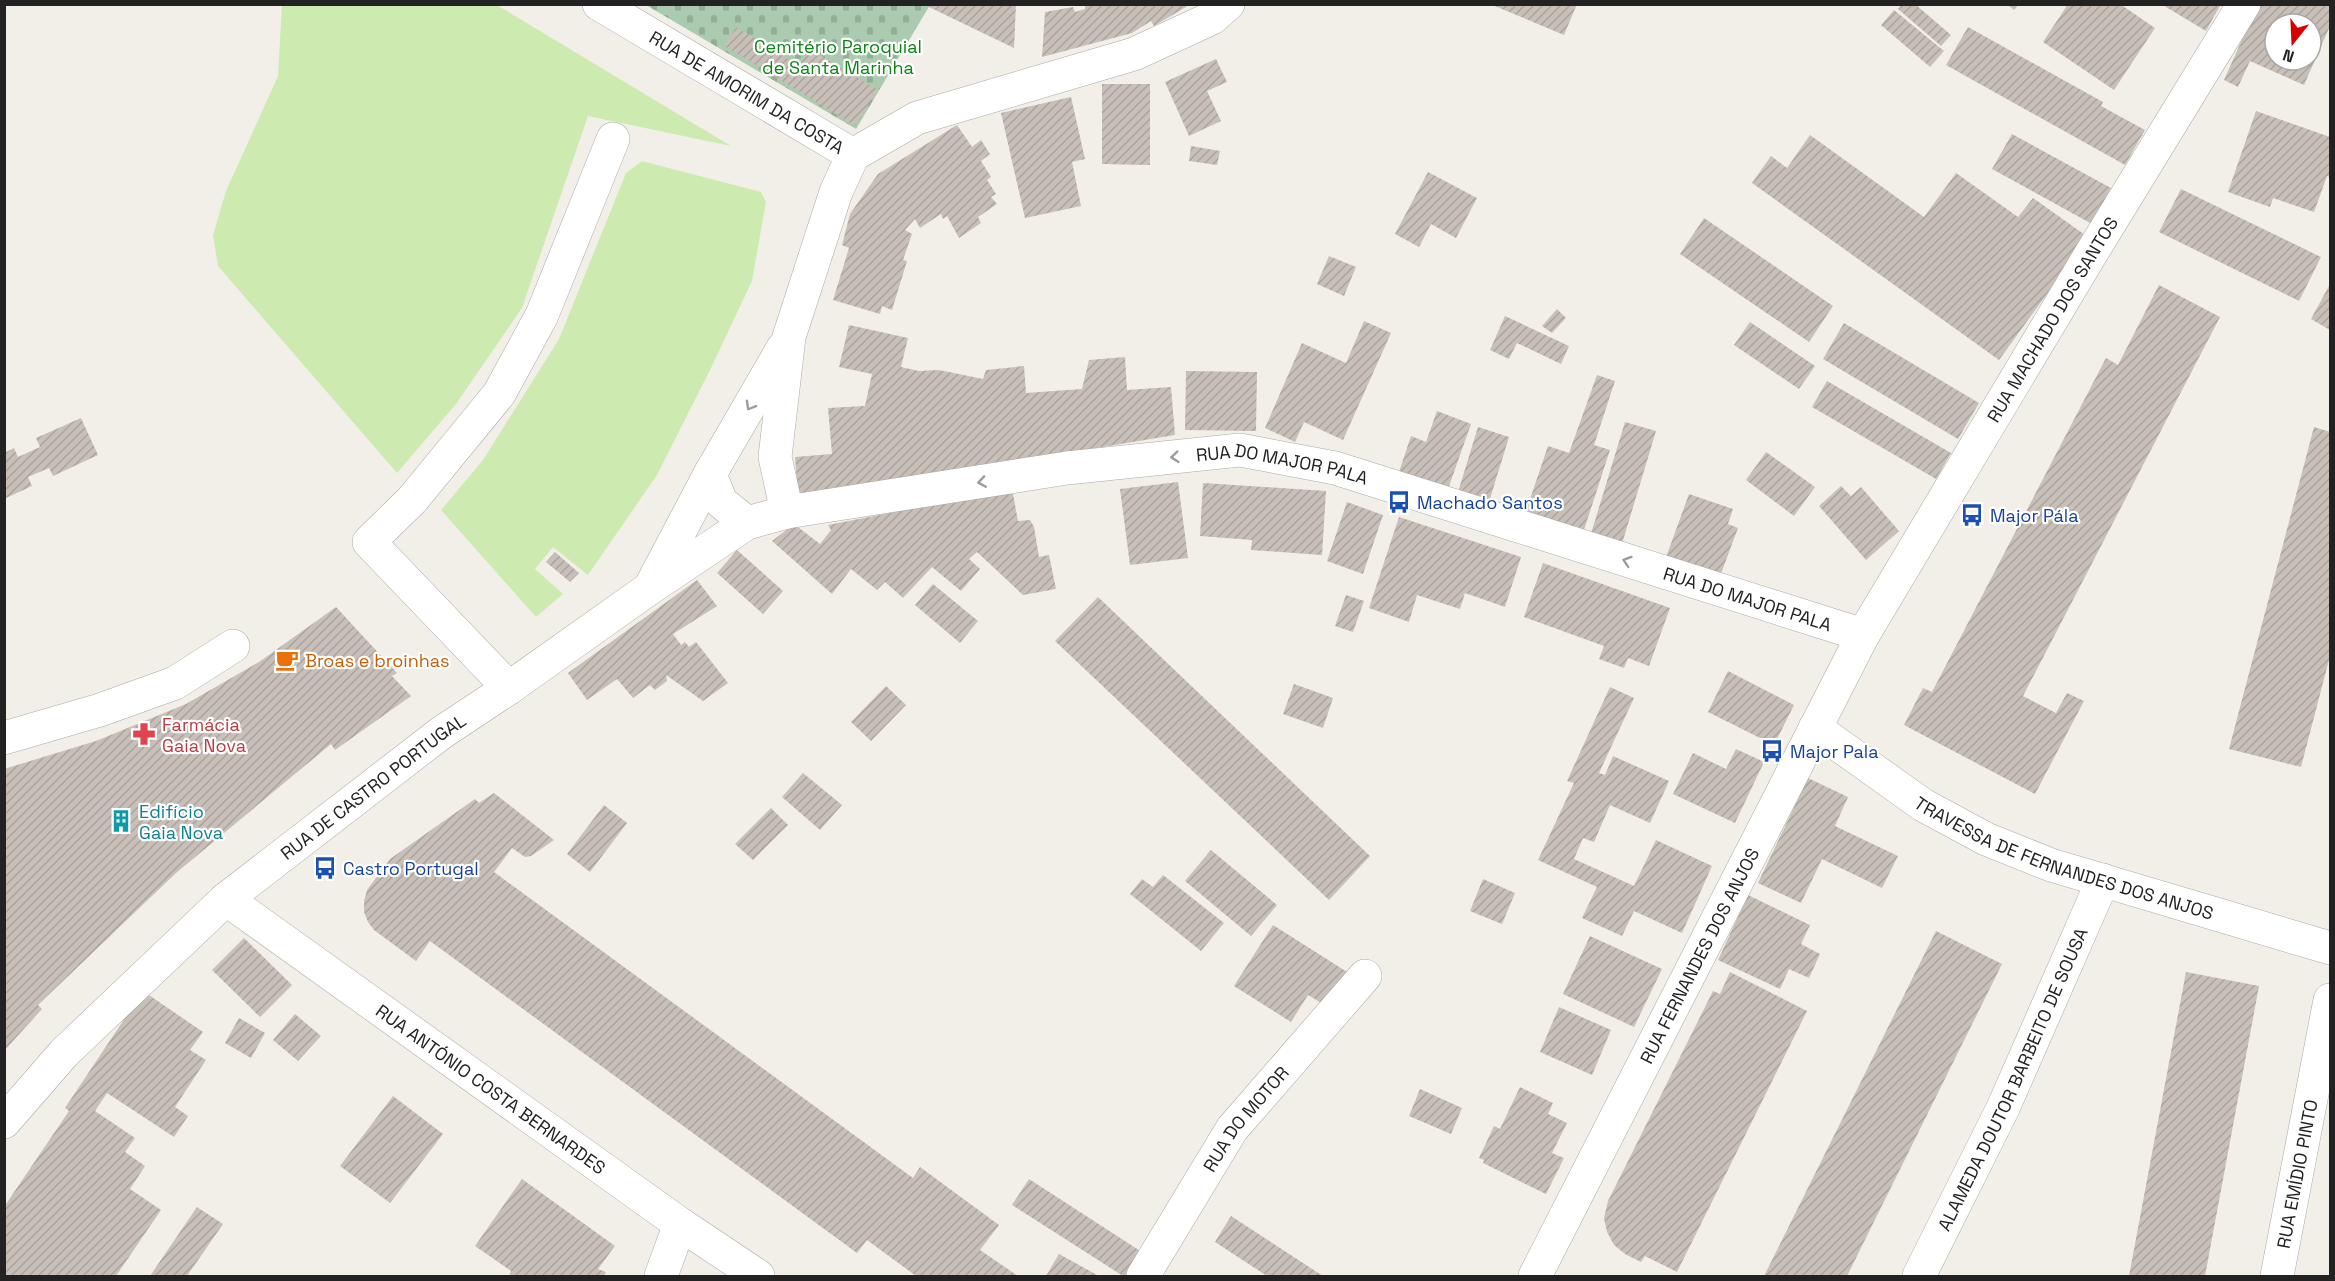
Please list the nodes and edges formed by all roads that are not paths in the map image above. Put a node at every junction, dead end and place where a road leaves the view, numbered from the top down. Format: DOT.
graph roads {
  1 [pos="599,4"];
  2 [pos="1228,4"];
  3 [pos="2244,4"];
  4 [pos="613,139"];
  5 [pos="852,154"];
  6 [pos="789,337"];
  7 [pos="710,474"];
  8 [pos="787,512"];
  9 [pos="747,523"];
  10 [pos="650,588"];
  11 [pos="1863,635"];
  12 [pos="233,646"];
  13 [pos="509,688"];
  14 [pos="1815,728"];
  15 [pos="4,738"];
  16 [pos="2103,880"];
  17 [pos="226,899"];
  18 [pos="2331,948"];
  19 [pos="1365,976"];
  20 [pos="2331,1000"];
  21 [pos="4,1122"];
  22 [pos="680,1224"];
  23 [pos="1543,1274"];
  24 [pos="661,1276"];
  25 [pos="758,1276"];
  26 [pos="1143,1276"];
  27 [pos="1920,1276"];
  28 [pos="2277,1276"];
  1 -- 5 [label="street, RUA DE AMORIM DA COSTA"];
  2 -- 5 [label="street"];
  3 -- 11 [label="street, RUA MACHADO DOS SANTOS"];
  4 -- 13 [label="street"];
  5 -- 6 [label="street, RUA DE AMORIM DA COSTA"];
  6 -- 7 [label="street, RUA DE AMORIM DA COSTA, one-way"];
  6 -- 8 [label="street, RUA DE AMORIM DA COSTA"];
  7 -- 9 [label="street"];
  7 -- 10 [label="street, RUA DE AMORIM DA COSTA"];
  8 -- 9 [label="street, RUA DE CASTRO PORTUGAL"];
  11 -- 8 [label="street, RUA DO MAJOR PALA, one-way"];
  9 -- 10 [label="street, RUA DE CASTRO PORTUGAL"];
  10 -- 13 [label="street, RUA DE CASTRO PORTUGAL"];
  11 -- 14 [label="street, RUA FERNANDES DOS ANJOS"];
  12 -- 15 [label="street"];
  13 -- 17 [label="street, RUA DE CASTRO PORTUGAL"];
  14 -- 16 [label="street, TRAVESSA DE FERNANDES DOS ANJOS"];
  14 -- 23 [label="street, RUA FERNANDES DOS ANJOS"];
  16 -- 18 [label="street, TRAVESSA DE FERNANDES DOS ANJOS"];
  16 -- 27 [label="street, ALAMEDA DOUTOR BARBEITO DE SOUSA"];
  17 -- 21 [label="street, RUA DE CASTRO PORTUGAL"];
  17 -- 22 [label="street, RUA ANTÓNIO COSTA BERNARDES"];
  19 -- 26 [label="street, RUA DO MOTOR"];
  20 -- 28 [label="street, RUA EMÍDIO PINTO"];
  22 -- 24 [label="street"];
  22 -- 25 [label="street, RUA ANTÓNIO COSTA BERNARDES"];
}
